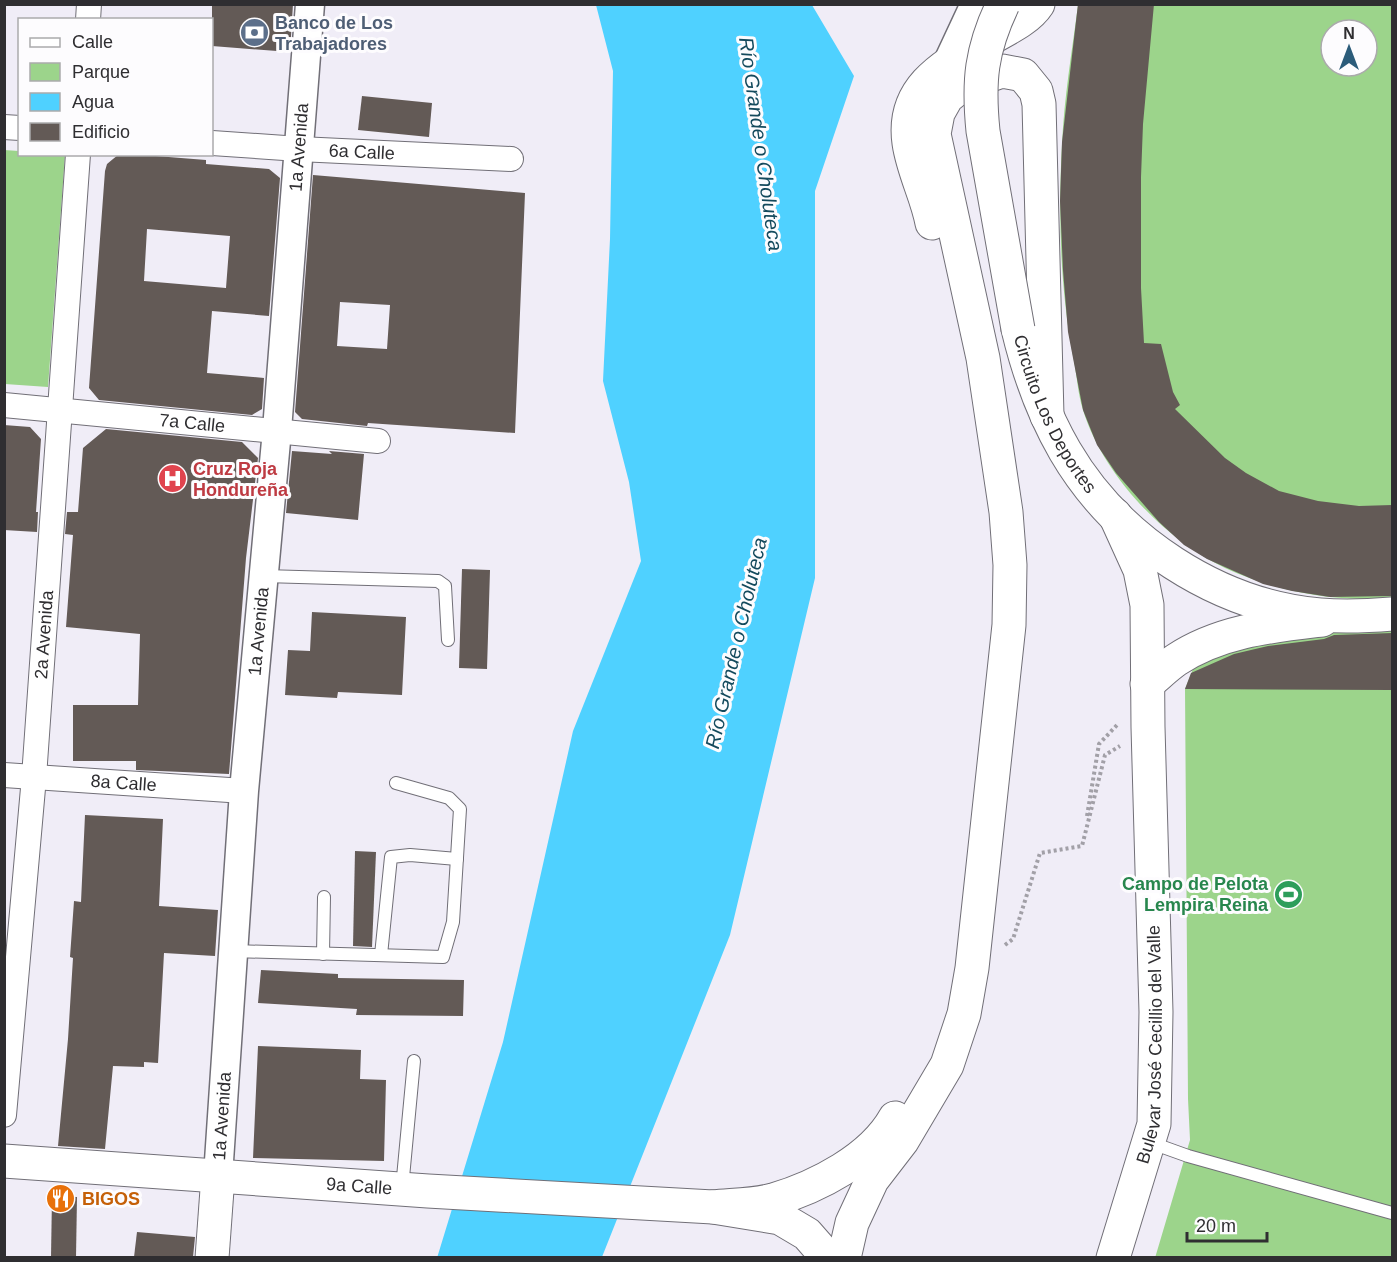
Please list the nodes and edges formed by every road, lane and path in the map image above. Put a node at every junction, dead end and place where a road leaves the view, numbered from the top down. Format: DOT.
graph roads {
  1 [pos="310,4"];
  2 [pos="975,4"];
  3 [pos="1004,4"];
  4 [pos="1038,4"];
  5 [pos="947,64"];
  6 [pos="213,143"];
  7 [pos="299,149"];
  8 [pos="78,156"];
  9 [pos="511,159"];
  10 [pos="4,405"];
  11 [pos="61,410"];
  12 [pos="1047,416"];
  13 [pos="277,430"];
  14 [pos="378,441"];
  15 [pos="1115,515"];
  16 [pos="264,576"];
  17 [pos="1392,614"];
  18 [pos="1350,617"];
  19 [pos="448,640"];
  20 [pos="1148,688"];
  21 [pos="1148,727"];
  22 [pos="4,775"];
  23 [pos="34,777"];
  24 [pos="396,783"];
  25 [pos="244,791"];
  26 [pos="1082,846"];
  27 [pos="457,859"];
  28 [pos="324,897"];
  29 [pos="233,951"];
  30 [pos="323,954"];
  31 [pos="381,955"];
  32 [pos="972,969"];
  33 [pos="414,1061"];
  34 [pos="4,1115"];
  35 [pos="1148,1142"];
  36 [pos="4,1161"];
  37 [pos="218,1176"];
  38 [pos="415,1190"];
  39 [pos="700,1207"];
  40 [pos="1392,1213"];
  41 [pos="212,1257"];
  42 [pos="828,1257"];
  43 [pos="844,1257"];
  44 [pos="1113,1257"];
  1 -- 7 [label="street, 1a Avenida"];
  2 -- 5 [label="street"];
  3 -- 12 [label="main road, Circuito Los Deportes, bridge"];
  4 -- 5 [label="main road"];
  5 -- 39 [label="main road"];
  6 -- 7 [label="street, 6a Calle"];
  7 -- 9 [label="street, 6a Calle"];
  7 -- 13 [label="street, 1a Avenida"];
  8 -- 11 [label="street, 2a Avenida"];
  10 -- 11 [label="street, 7a Calle"];
  11 -- 13 [label="street, 7a Calle"];
  11 -- 23 [label="street, 2a Avenida"];
  12 -- 15 [label="main road, Circuito Los Deportes"];
  12 -- 32 [label="main road"];
  13 -- 14 [label="street, 7a Calle"];
  13 -- 16 [label="street, 1a Avenida"];
  15 -- 18 [label="main road, Circuito Los Deportes"];
  15 -- 20 [label="main road, Bulevar José Cecillio del Valle"];
  16 -- 19 [label="lane"];
  16 -- 25 [label="street, 1a Avenida"];
  17 -- 18 [label="main road, Circuito Los Deportes"];
  18 -- 20 [label="main road"];
  20 -- 21 [label="main road, Bulevar José Cecillio del Valle"];
  20 -- 26 [label="path"];
  21 -- 26 [label="path"];
  21 -- 35 [label="main road, Bulevar José Cecillio del Valle"];
  22 -- 23 [label="street, 8a Calle"];
  23 -- 25 [label="street, 8a Calle"];
  23 -- 34 [label="street, 2a Avenida"];
  24 -- 27 [label="lane"];
  25 -- 29 [label="street, 1a Avenida"];
  26 -- 32 [label="path"];
  27 -- 31 [label="lane"];
  27 -- 31 [label="lane"];
  28 -- 30 [label="lane"];
  29 -- 30 [label="lane"];
  29 -- 37 [label="street, 1a Avenida"];
  30 -- 31 [label="lane"];
  32 -- 43 [label="main road"];
  33 -- 38 [label="lane"];
  35 -- 40 [label="lane"];
  35 -- 44 [label="main road, Bulevar José Cecillio del Valle"];
  36 -- 37 [label="main road, 9a Calle"];
  37 -- 38 [label="main road, 9a Calle"];
  37 -- 41 [label="main road, 1a Avenida"];
  38 -- 39 [label="main road, 9a Calle"];
  39 -- 42 [label="main road"];
}
